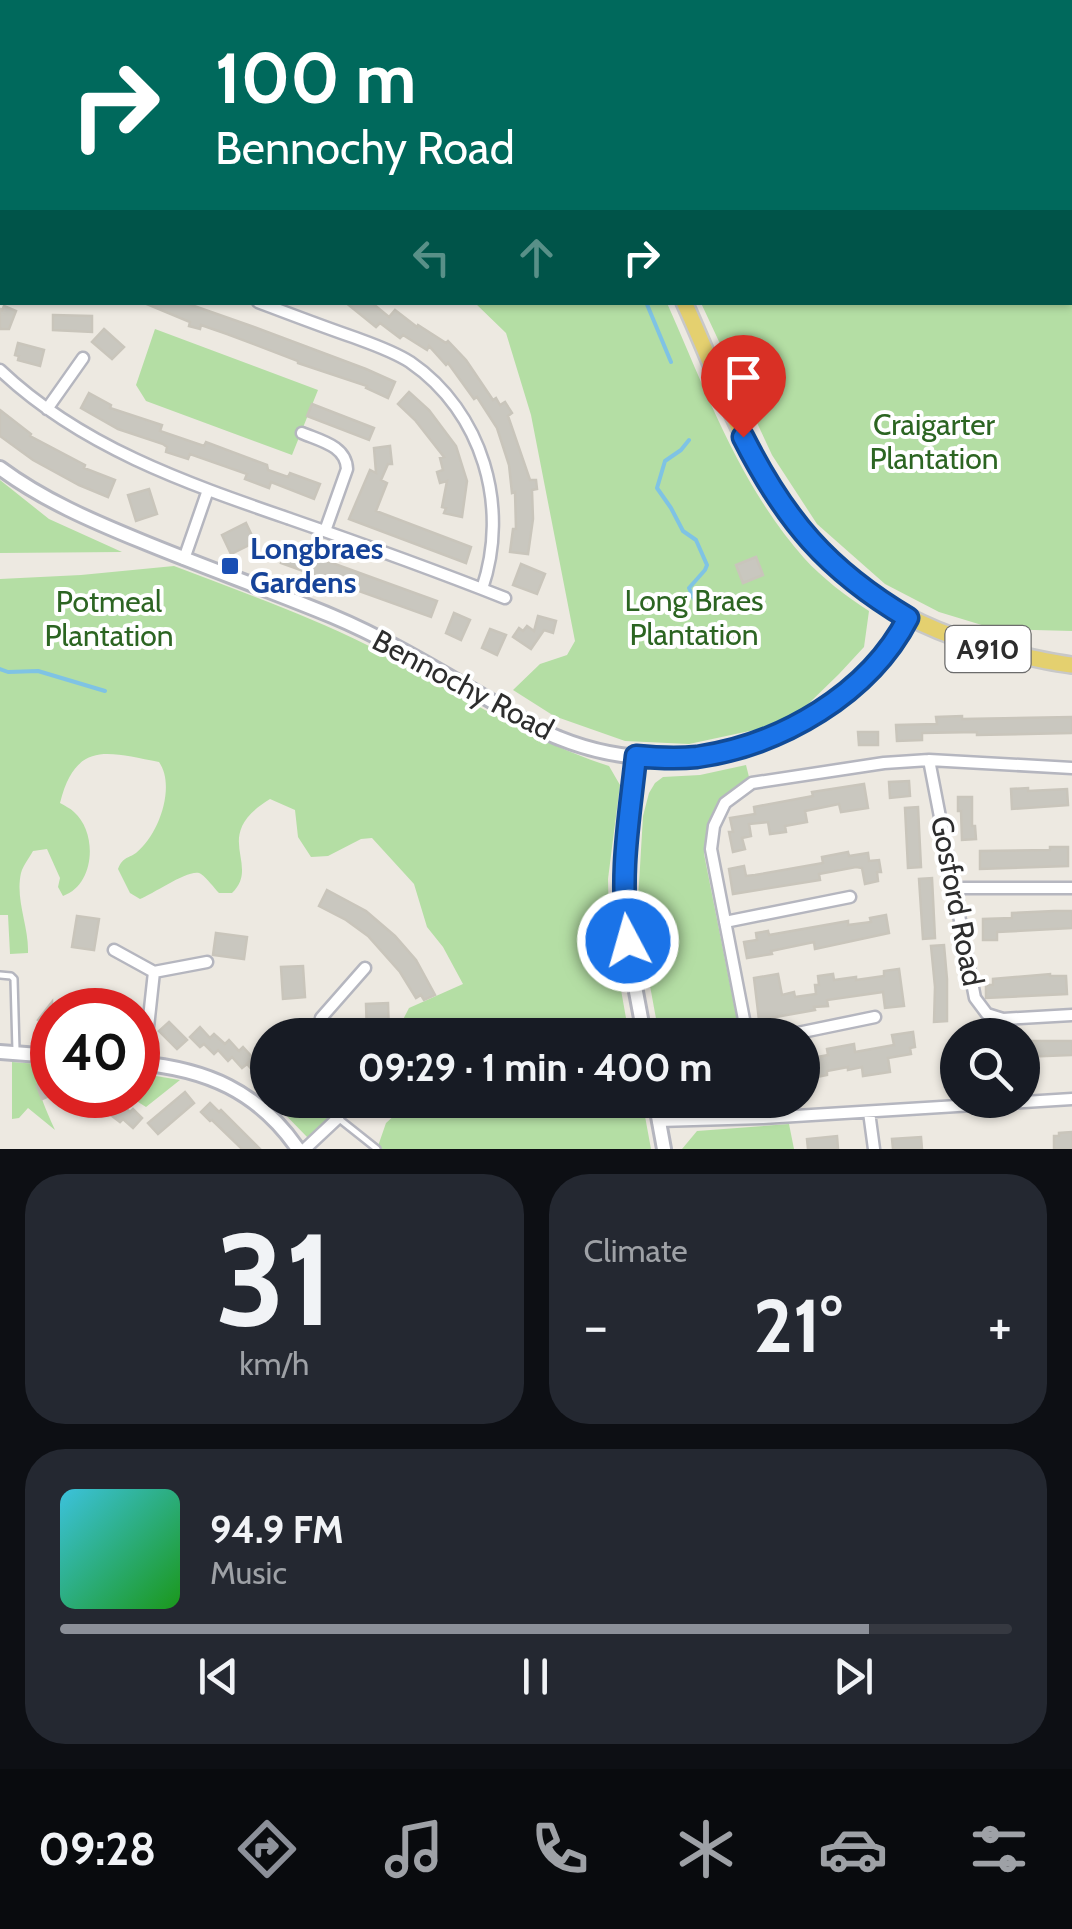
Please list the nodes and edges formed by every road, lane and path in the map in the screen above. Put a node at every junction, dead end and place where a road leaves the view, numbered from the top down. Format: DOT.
graph roads {
  1 [pos="266,305"];
  2 [pos="685,305"];
  3 [pos="82,358"];
  4 [pos="0,370"];
  5 [pos="47,410"];
  6 [pos="302,433"];
  7 [pos="0,468"];
  8 [pos="208,490"];
  9 [pos="325,531"];
  10 [pos="184,559"];
  11 [pos="482,589"];
  12 [pos="505,598"];
  13 [pos="908,618"];
  14 [pos="1072,665"];
  15 [pos="636,756"];
  16 [pos="930,760"];
  17 [pos="1072,768"];
  18 [pos="953,888"];
  19 [pos="1072,888"];
  20 [pos="850,897"];
  21 [pos="725,922"];
  22 [pos="114,950"];
  23 [pos="207,962"];
  24 [pos="365,968"];
  25 [pos="154,972"];
  26 [pos="0,975"];
  27 [pos="152,988"];
  28 [pos="1072,1015"];
  29 [pos="321,1018"];
  30 [pos="641,1018"];
  31 [pos="744,1018"];
  32 [pos="876,1018"];
  33 [pos="820,1029"];
  34 [pos="0,1052"];
  35 [pos="16,1053"];
  36 [pos="30,1054"];
  37 [pos="160,1066"];
  38 [pos="1072,1100"];
  39 [pos="869,1112"];
  40 [pos="820,1115"];
  41 [pos="338,1118"];
  42 [pos="658,1118"];
  43 [pos="763,1118"];
  44 [pos="658,1121"];
  45 [pos="298,1149"];
  46 [pos="306,1149"];
  47 [pos="377,1149"];
  48 [pos="664,1149"];
  49 [pos="874,1149"];
  1 -- 11 [label="street"];
  2 -- 13 [label="main road, A910"];
  3 -- 5 [label="street"];
  4 -- 5 [label="street"];
  5 -- 8 [label="street"];
  6 -- 9 [label="street"];
  7 -- 10 [label="street, Bennochy Road"];
  8 -- 9 [label="street"];
  8 -- 10 [label="street"];
  9 -- 11 [label="street"];
  10 -- 15 [label="street, Bennochy Road"];
  11 -- 12 [label="street"];
  13 -- 14 [label="main road, A910"];
  13 -- 15 [label="street, Bennochy Road"];
  15 -- 30 [label="street"];
  16 -- 17 [label="street"];
  16 -- 18 [label="street, Gosford Road"];
  16 -- 21 [label="street"];
  18 -- 19 [label="street"];
  18 -- 28 [label="street, Gosford Road"];
  20 -- 21 [label="street"];
  21 -- 31 [label="street"];
  22 -- 25 [label="street"];
  23 -- 25 [label="street"];
  24 -- 29 [label="street"];
  25 -- 27 [label="street"];
  26 -- 35 [label="lane"];
  32 -- 33 [label="street"];
  34 -- 35 [label="street"];
  35 -- 36 [label="street"];
  37 -- 45 [label="street"];
  38 -- 39 [label="street"];
  39 -- 40 [label="street"];
  39 -- 49 [label="street"];
  41 -- 46 [label="street"];
  41 -- 47 [label="lane"];
  42 -- 44 [label="street"];
  43 -- 44 [label="street"];
  44 -- 48 [label="street"];
}
